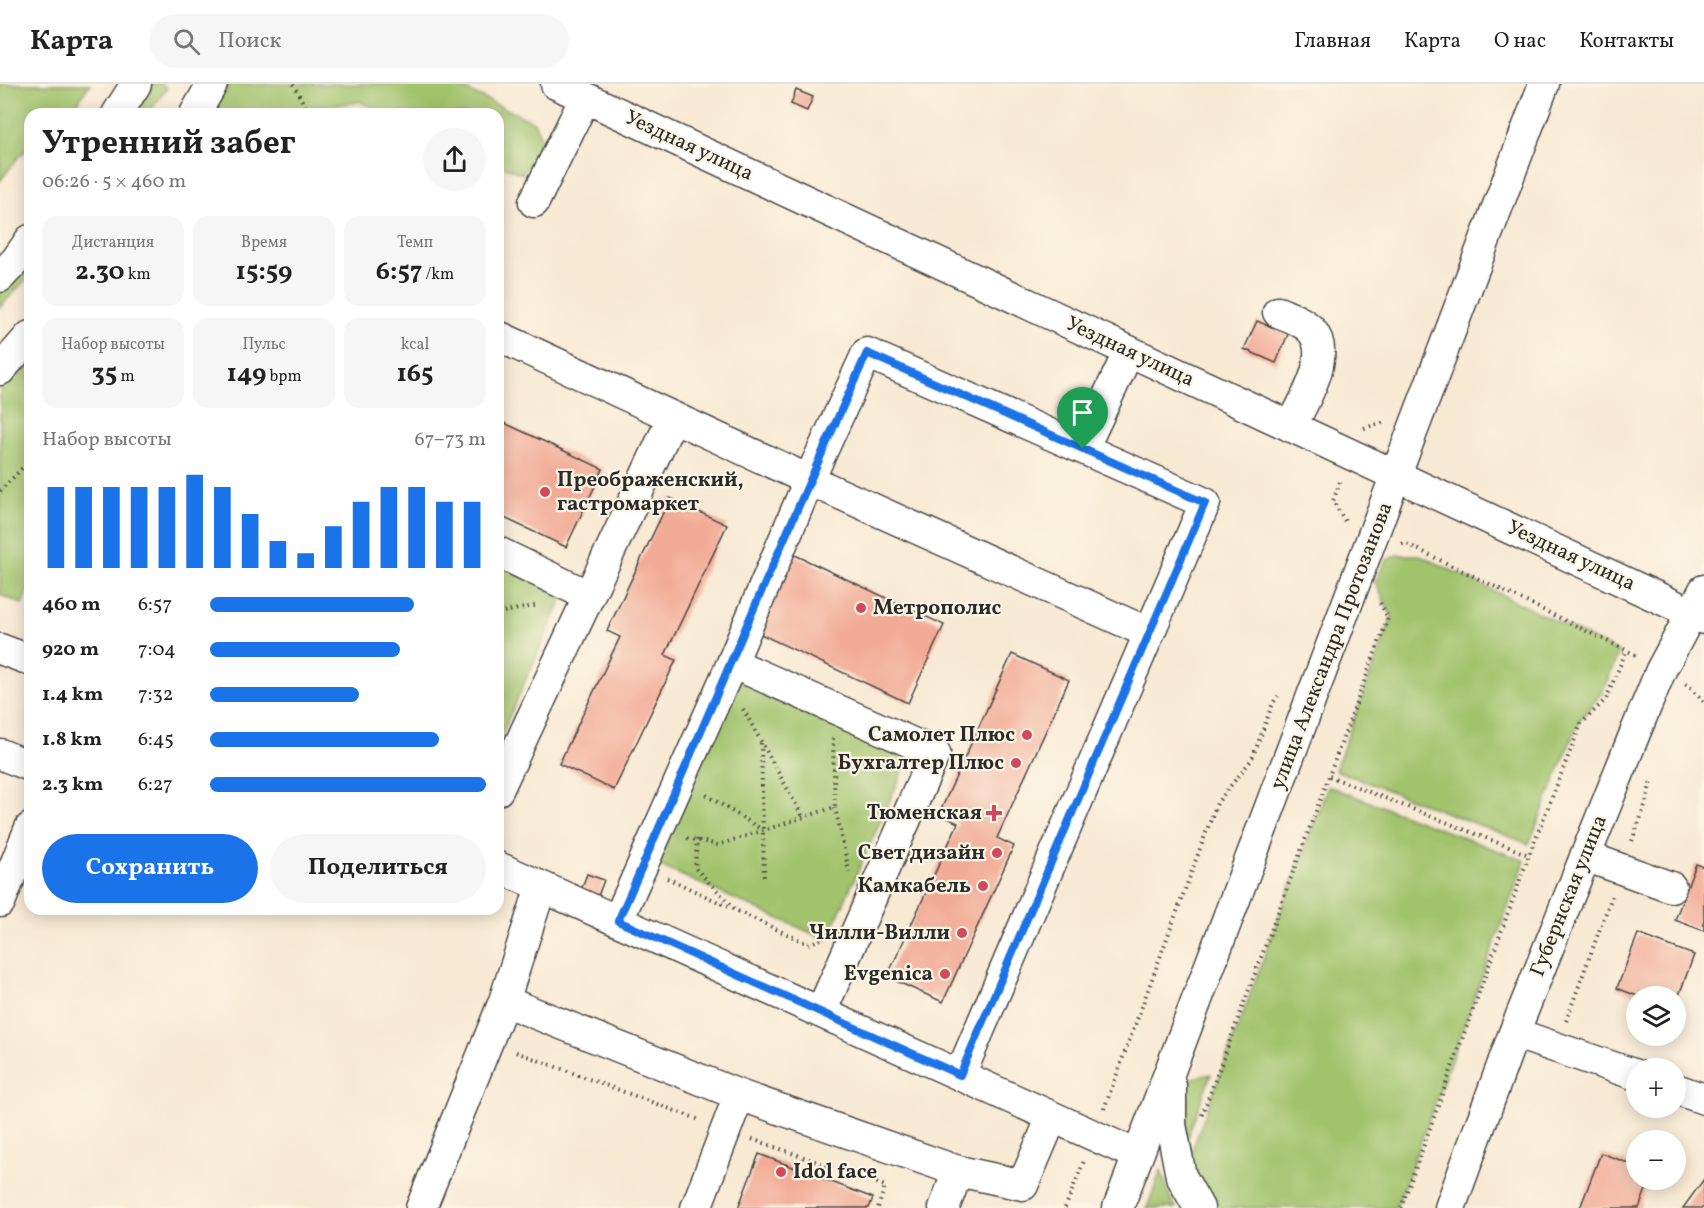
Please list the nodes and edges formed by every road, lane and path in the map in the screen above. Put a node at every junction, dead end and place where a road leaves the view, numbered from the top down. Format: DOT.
graph roads {
  1 [pos="136,84"];
  2 [pos="212,84"];
  3 [pos="293,84"];
  4 [pos="556,84"];
  5 [pos="1544,84"];
  6 [pos="585,98"];
  7 [pos="121,108"];
  8 [pos="198,108"];
  9 [pos="306,108"];
  10 [pos="534,202"];
  11 [pos="24,249"];
  12 [pos="0,277"];
  13 [pos="1278,312"];
  14 [pos="504,339"];
  15 [pos="24,343"];
  16 [pos="1129,351"];
  17 [pos="0,370"];
  18 [pos="673,417"];
  19 [pos="1291,427"];
  20 [pos="1083,449"];
  21 [pos="24,466"];
  22 [pos="1397,476"];
  23 [pos="809,480"];
  24 [pos="0,491"];
  25 [pos="1398,546"];
  26 [pos="504,555"];
  27 [pos="589,596"];
  28 [pos="1378,601"];
  29 [pos="1700,607"];
  30 [pos="1149,633"];
  31 [pos="0,648"];
  32 [pos="1627,649"];
  33 [pos="24,658"];
  34 [pos="728,670"];
  35 [pos="1661,670"];
  36 [pos="1690,687"];
  37 [pos="1685,695"];
  38 [pos="1704,702"];
  39 [pos="832,707"];
  40 [pos="761,742"];
  41 [pos="0,754"];
  42 [pos="1252,759"];
  43 [pos="24,764"];
  44 [pos="1652,771"];
  45 [pos="1329,776"];
  46 [pos="504,777"];
  47 [pos="680,779"];
  48 [pos="835,807"];
  49 [pos="803,817"];
  50 [pos="762,830"];
  51 [pos="656,833"];
  52 [pos="697,839"];
  53 [pos="24,843"];
  54 [pos="1529,855"];
  55 [pos="1585,856"];
  56 [pos="642,867"];
  57 [pos="1622,869"];
  58 [pos="504,870"];
  59 [pos="850,876"];
  60 [pos="764,877"];
  61 [pos="541,887"];
  62 [pos="1671,887"];
  63 [pos="0,902"];
  64 [pos="738,912"];
  65 [pos="618,921"];
  66 [pos="860,922"];
  67 [pos="504,1001"];
  68 [pos="820,1012"];
  69 [pos="1514,1033"];
  70 [pos="488,1041"];
  71 [pos="1556,1047"];
  72 [pos="1171,1068"];
  73 [pos="1626,1072"];
  74 [pos="960,1075"];
  75 [pos="1686,1093"];
  76 [pos="739,1095"];
  77 [pos="1704,1099"];
  78 [pos="1052,1117"];
  79 [pos="1201,1118"];
  80 [pos="726,1130"];
  81 [pos="1094,1136"];
  82 [pos="1137,1155"];
  83 [pos="958,1171"];
  84 [pos="1450,1206"];
  85 [pos="421,1208"];
  86 [pos="696,1208"];
  87 [pos="878,1208"];
  88 [pos="944,1208"];
  89 [pos="1065,1208"];
  90 [pos="1118,1208"];
  91 [pos="1199,1208"];
  92 [pos="1401,1208"];
  1 -- 7 [label="street"];
  2 -- 8 [label="street"];
  3 -- 9 [label="path"];
  4 -- 6 [label="street, Уездная улица"];
  5 -- 22 [label="street, улица Александра Протозанова"];
  6 -- 10 [label="street"];
  6 -- 16 [label="street, Уездная улица"];
  11 -- 12 [label="street"];
  13 -- 19 [label="street"];
  14 -- 18 [label="street"];
  15 -- 17 [label="street"];
  16 -- 19 [label="street, Уездная улица"];
  16 -- 20 [label="street"];
  18 -- 23 [label="street"];
  18 -- 27 [label="street"];
  19 -- 22 [label="street, Уездная улица"];
  20 -- 23 [label="street"];
  20 -- 30 [label="street"];
  21 -- 24 [label="path"];
  22 -- 29 [label="street, Уездная улица"];
  22 -- 72 [label="street, улица Александра Протозанова"];
  23 -- 30 [label="street"];
  23 -- 34 [label="street"];
  25 -- 32 [label="path"];
  26 -- 27 [label="street"];
  27 -- 46 [label="street"];
  28 -- 45 [label="path"];
  29 -- 35 [label="street, Губернская улица"];
  30 -- 74 [label="street"];
  31 -- 33 [label="street"];
  32 -- 35 [label="path"];
  32 -- 54 [label="path"];
  34 -- 39 [label="street"];
  34 -- 40 [label="path"];
  34 -- 47 [label="street"];
  35 -- 36 [label="path"];
  35 -- 55 [label="street, Губернская улица"];
  36 -- 37 [label="path"];
  36 -- 38 [label="path"];
  39 -- 48 [label="path"];
  39 -- 66 [label="street"];
  40 -- 49 [label="path"];
  40 -- 50 [label="path"];
  41 -- 43 [label="street"];
  42 -- 81 [label="path"];
  44 -- 57 [label="path"];
  45 -- 54 [label="path"];
  45 -- 79 [label="path"];
  47 -- 50 [label="path"];
  47 -- 51 [label="street"];
  48 -- 49 [label="path"];
  48 -- 59 [label="path"];
  49 -- 50 [label="path"];
  50 -- 52 [label="path"];
  50 -- 60 [label="path"];
  51 -- 52 [label="path"];
  51 -- 56 [label="street"];
  52 -- 64 [label="path"];
  53 -- 63 [label="street"];
  54 -- 92 [label="path"];
  55 -- 57 [label="street"];
  55 -- 69 [label="street, Губернская улица"];
  56 -- 64 [label="path"];
  56 -- 65 [label="street"];
  57 -- 62 [label="street"];
  57 -- 71 [label="path"];
  58 -- 61 [label="street"];
  61 -- 65 [label="street"];
  61 -- 67 [label="street"];
  64 -- 66 [label="path"];
  65 -- 68 [label="street"];
  66 -- 68 [label="street"];
  67 -- 70 [label="street"];
  67 -- 76 [label="street"];
  68 -- 74 [label="street"];
  69 -- 71 [label="street"];
  69 -- 84 [label="street, Губернская улица"];
  70 -- 80 [label="path"];
  70 -- 85 [label="street"];
  71 -- 73 [label="street"];
  72 -- 82 [label="street, улица Александра Протозанова"];
  72 -- 91 [label="street"];
  74 -- 78 [label="street"];
  75 -- 77 [label="street"];
  76 -- 80 [label="street"];
  76 -- 83 [label="street"];
  78 -- 81 [label="street"];
  78 -- 83 [label="street"];
  80 -- 86 [label="street"];
  80 -- 87 [label="path"];
  81 -- 82 [label="street"];
  81 -- 89 [label="path"];
  82 -- 90 [label="street, улица Александра Протозанова"];
  83 -- 88 [label="street"];
}
